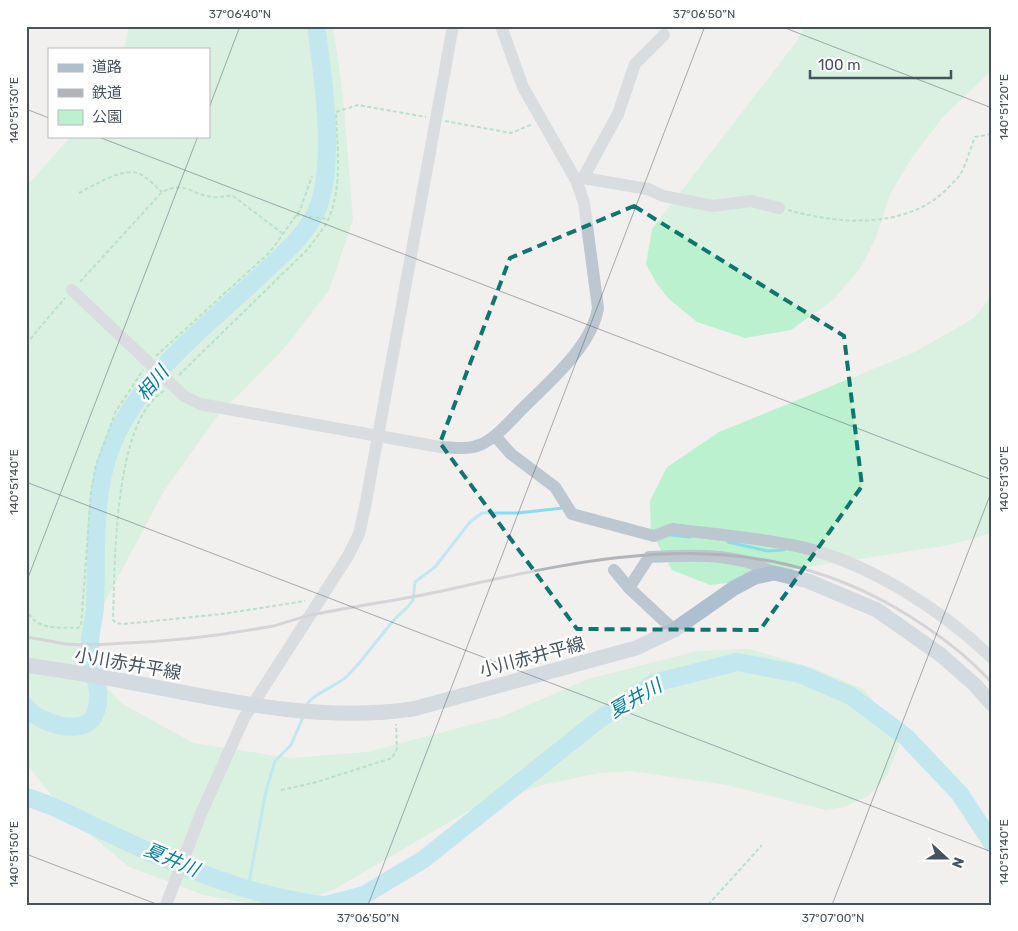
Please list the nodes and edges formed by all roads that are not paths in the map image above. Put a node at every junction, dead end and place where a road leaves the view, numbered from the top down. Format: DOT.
graph roads {
  1 [pos="452,26"];
  2 [pos="501,26"];
  3 [pos="664,35"];
  4 [pos="580,180"];
  5 [pos="779,208"];
  6 [pos="72,290"];
  7 [pos="379,434"];
  8 [pos="494,436"];
  9 [pos="614,570"];
  10 [pos="774,573"];
  11 [pos="629,588"];
  12 [pos="674,630"];
  13 [pos="992,658"];
  14 [pos="26,665"];
  15 [pos="992,704"];
  16 [pos="252,705"];
  17 [pos="166,905"];
  1 -- 7 [label="street"];
  2 -- 4 [label="street"];
  3 -- 4 [label="street"];
  4 -- 5 [label="street"];
  4 -- 8 [label="street"];
  6 -- 7 [label="street"];
  7 -- 8 [label="street"];
  7 -- 16 [label="street"];
  8 -- 13 [label="street"];
  9 -- 11 [label="street"];
  10 -- 11 [label="street"];
  10 -- 12 [label="main road, 小川赤井平線"];
  10 -- 15 [label="main road"];
  11 -- 12 [label="street"];
  12 -- 16 [label="main road, 小川赤井平線"];
  14 -- 16 [label="main road, 小川赤井平線"];
  16 -- 17 [label="street"];
}
